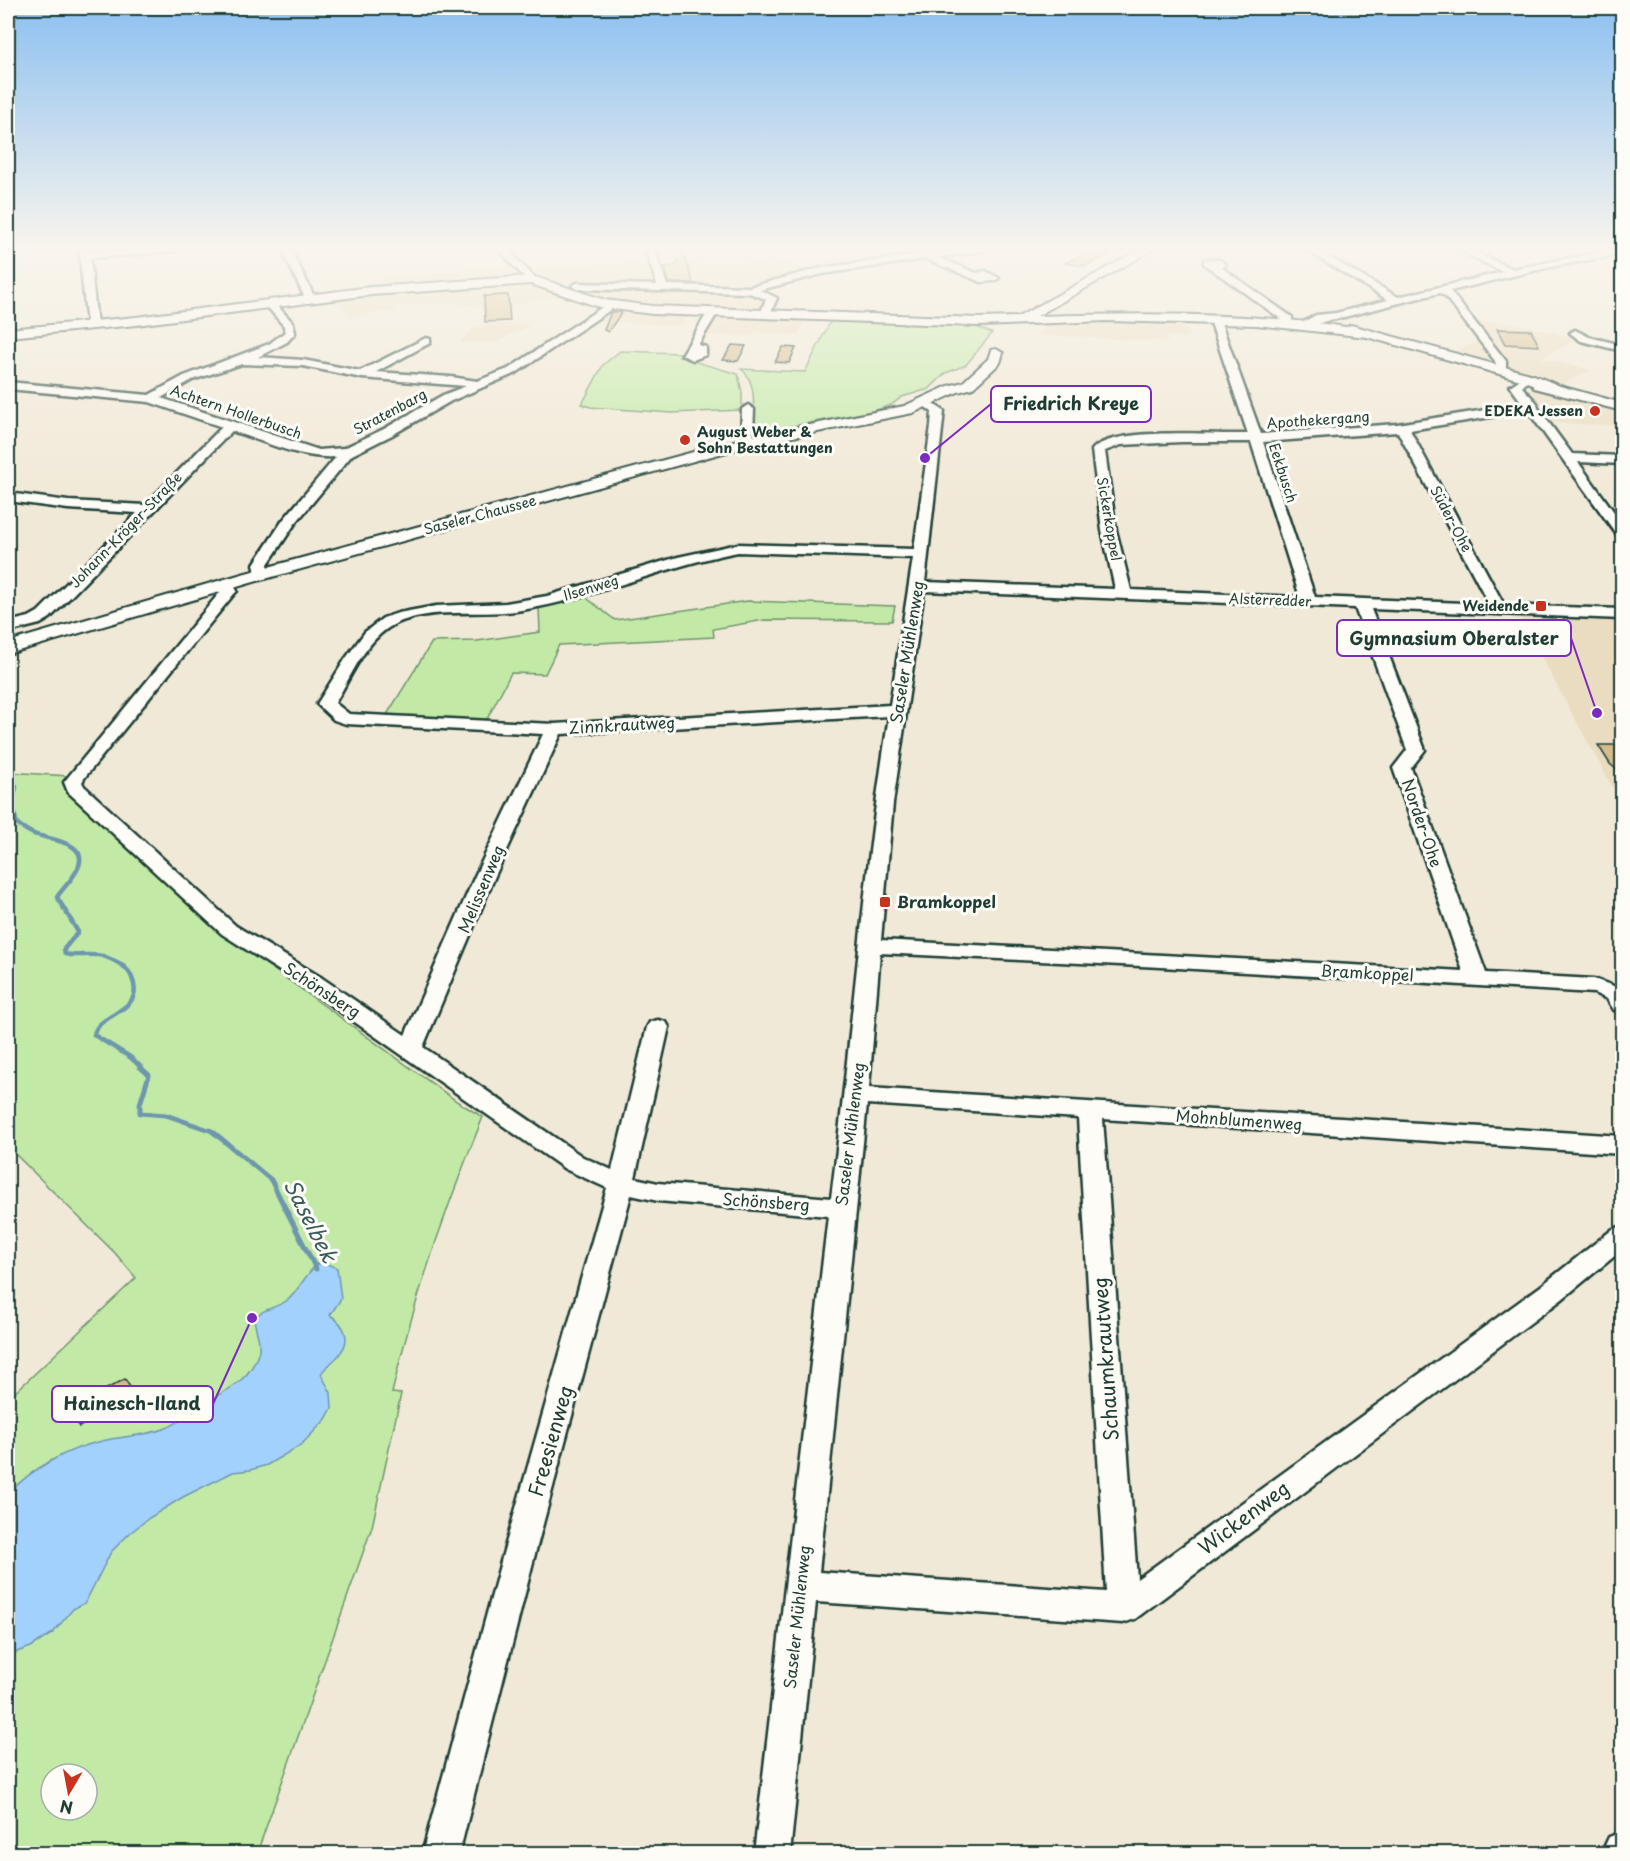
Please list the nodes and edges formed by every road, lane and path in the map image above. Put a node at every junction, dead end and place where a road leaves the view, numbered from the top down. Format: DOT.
graph roads {
  1 [pos="289,335"];
  2 [pos="564,335"];
  3 [pos="699,335"];
  4 [pos="1013,335"];
  5 [pos="1220,335"];
  6 [pos="1368,335"];
  7 [pos="1480,335"];
  8 [pos="1578,335"];
  9 [pos="426,341"];
  10 [pos="691,348"];
  11 [pos="1623,348"];
  12 [pos="239,360"];
  13 [pos="1467,363"];
  14 [pos="1495,369"];
  15 [pos="362,375"];
  16 [pos="1522,381"];
  17 [pos="8,385"];
  18 [pos="479,385"];
  19 [pos="1554,388"];
  20 [pos="151,399"];
  21 [pos="921,405"];
  22 [pos="1533,406"];
  23 [pos="1623,407"];
  24 [pos="748,409"];
  25 [pos="231,425"];
  26 [pos="1403,429"];
  27 [pos="1256,439"];
  28 [pos="750,441"];
  29 [pos="1104,446"];
  30 [pos="346,452"];
  31 [pos="1568,458"];
  32 [pos="1623,460"];
  33 [pos="8,497"];
  34 [pos="146,509"];
  35 [pos="1616,515"];
  36 [pos="1623,532"];
  37 [pos="921,554"];
  38 [pos="262,575"];
  39 [pos="227,584"];
  40 [pos="917,586"];
  41 [pos="1124,594"];
  42 [pos="1309,602"];
  43 [pos="1361,604"];
  44 [pos="1499,609"];
  45 [pos="1623,614"];
  46 [pos="12,626"];
  47 [pos="8,648"];
  48 [pos="898,710"];
  49 [pos="346,719"];
  50 [pos="554,729"];
  51 [pos="870,946"];
  52 [pos="1477,979"];
  53 [pos="1617,998"];
  54 [pos="658,1027"];
  55 [pos="410,1050"];
  56 [pos="856,1095"];
  57 [pos="1090,1110"];
  58 [pos="1623,1145"];
  59 [pos="621,1184"];
  60 [pos="842,1208"];
  61 [pos="1623,1236"];
  62 [pos="801,1586"];
  63 [pos="1123,1608"];
  64 [pos="1623,1850"];
  65 [pos="440,1854"];
  66 [pos="772,1854"];
  67 [pos="1619,1854"];
  1 -- 12 [label="street"];
  2 -- 18 [label="street, Stratenbarg"];
  3 -- 10 [label="street"];
  4 -- 21 [label="main road, Saseler Chaussee"];
  5 -- 27 [label="street, Eekbusch"];
  6 -- 13 [label="main road"];
  7 -- 14 [label="street"];
  8 -- 11 [label="street"];
  9 -- 15 [label="street"];
  12 -- 15 [label="street"];
  12 -- 20 [label="street"];
  13 -- 14 [label="main road"];
  13 -- 16 [label="main road"];
  14 -- 19 [label="main road"];
  15 -- 18 [label="street"];
  16 -- 19 [label="main road"];
  16 -- 22 [label="street"];
  17 -- 20 [label="street, Achtern Hollerbusch"];
  18 -- 30 [label="street, Stratenbarg"];
  19 -- 23 [label="main road"];
  20 -- 25 [label="street, Achtern Hollerbusch"];
  21 -- 28 [label="main road, Saseler Chaussee"];
  21 -- 37 [label="street, Saseler Mühlenweg"];
  22 -- 26 [label="street, Apothekergang"];
  22 -- 31 [label="street"];
  24 -- 28 [label="street"];
  25 -- 30 [label="street, Achtern Hollerbusch"];
  25 -- 34 [label="street, Johann-Kröger-Straße"];
  26 -- 27 [label="street, Apothekergang"];
  26 -- 44 [label="street, Süder-Ohe"];
  27 -- 29 [label="street, Apothekergang"];
  27 -- 42 [label="street, Eekbusch"];
  28 -- 38 [label="main road, Saseler Chaussee"];
  29 -- 41 [label="street, Sickerkoppel"];
  30 -- 38 [label="street, Stratenbarg"];
  31 -- 32 [label="street"];
  31 -- 35 [label="street"];
  33 -- 34 [label="street"];
  34 -- 46 [label="street, Johann-Kröger-Straße"];
  35 -- 36 [label="street"];
  37 -- 40 [label="street, Saseler Mühlenweg"];
  37 -- 49 [label="street, Ilsenweg"];
  38 -- 39 [label="main road, Saseler Chaussee"];
  39 -- 47 [label="main road, Saseler Chaussee"];
  39 -- 55 [label="street, Schönsberg"];
  40 -- 41 [label="street, Alsterredder"];
  40 -- 48 [label="street, Saseler Mühlenweg"];
  41 -- 42 [label="street, Alsterredder"];
  42 -- 43 [label="street, Alsterredder"];
  43 -- 44 [label="street, Alsterredder"];
  43 -- 52 [label="street, Norder-Ohe"];
  44 -- 45 [label="street, Alsterredder"];
  48 -- 50 [label="street, Zinnkrautweg"];
  48 -- 51 [label="street, Saseler Mühlenweg"];
  49 -- 50 [label="street, Zinnkrautweg"];
  50 -- 55 [label="street, Melissenweg"];
  51 -- 52 [label="street, Bramkoppel"];
  51 -- 56 [label="street, Saseler Mühlenweg"];
  52 -- 53 [label="street, Bramkoppel"];
  54 -- 59 [label="street, Freesienweg"];
  55 -- 59 [label="street, Schönsberg"];
  56 -- 57 [label="street, Mohnblumenweg"];
  56 -- 60 [label="street, Saseler Mühlenweg"];
  57 -- 58 [label="street, Mohnblumenweg"];
  57 -- 63 [label="street, Schaumkrautweg"];
  59 -- 60 [label="street, Schönsberg"];
  59 -- 65 [label="street, Freesienweg"];
  60 -- 62 [label="street, Saseler Mühlenweg"];
  61 -- 63 [label="street, Wickenweg"];
  62 -- 63 [label="street"];
  62 -- 66 [label="street, Saseler Mühlenweg"];
  64 -- 67 [label="street"];
}
